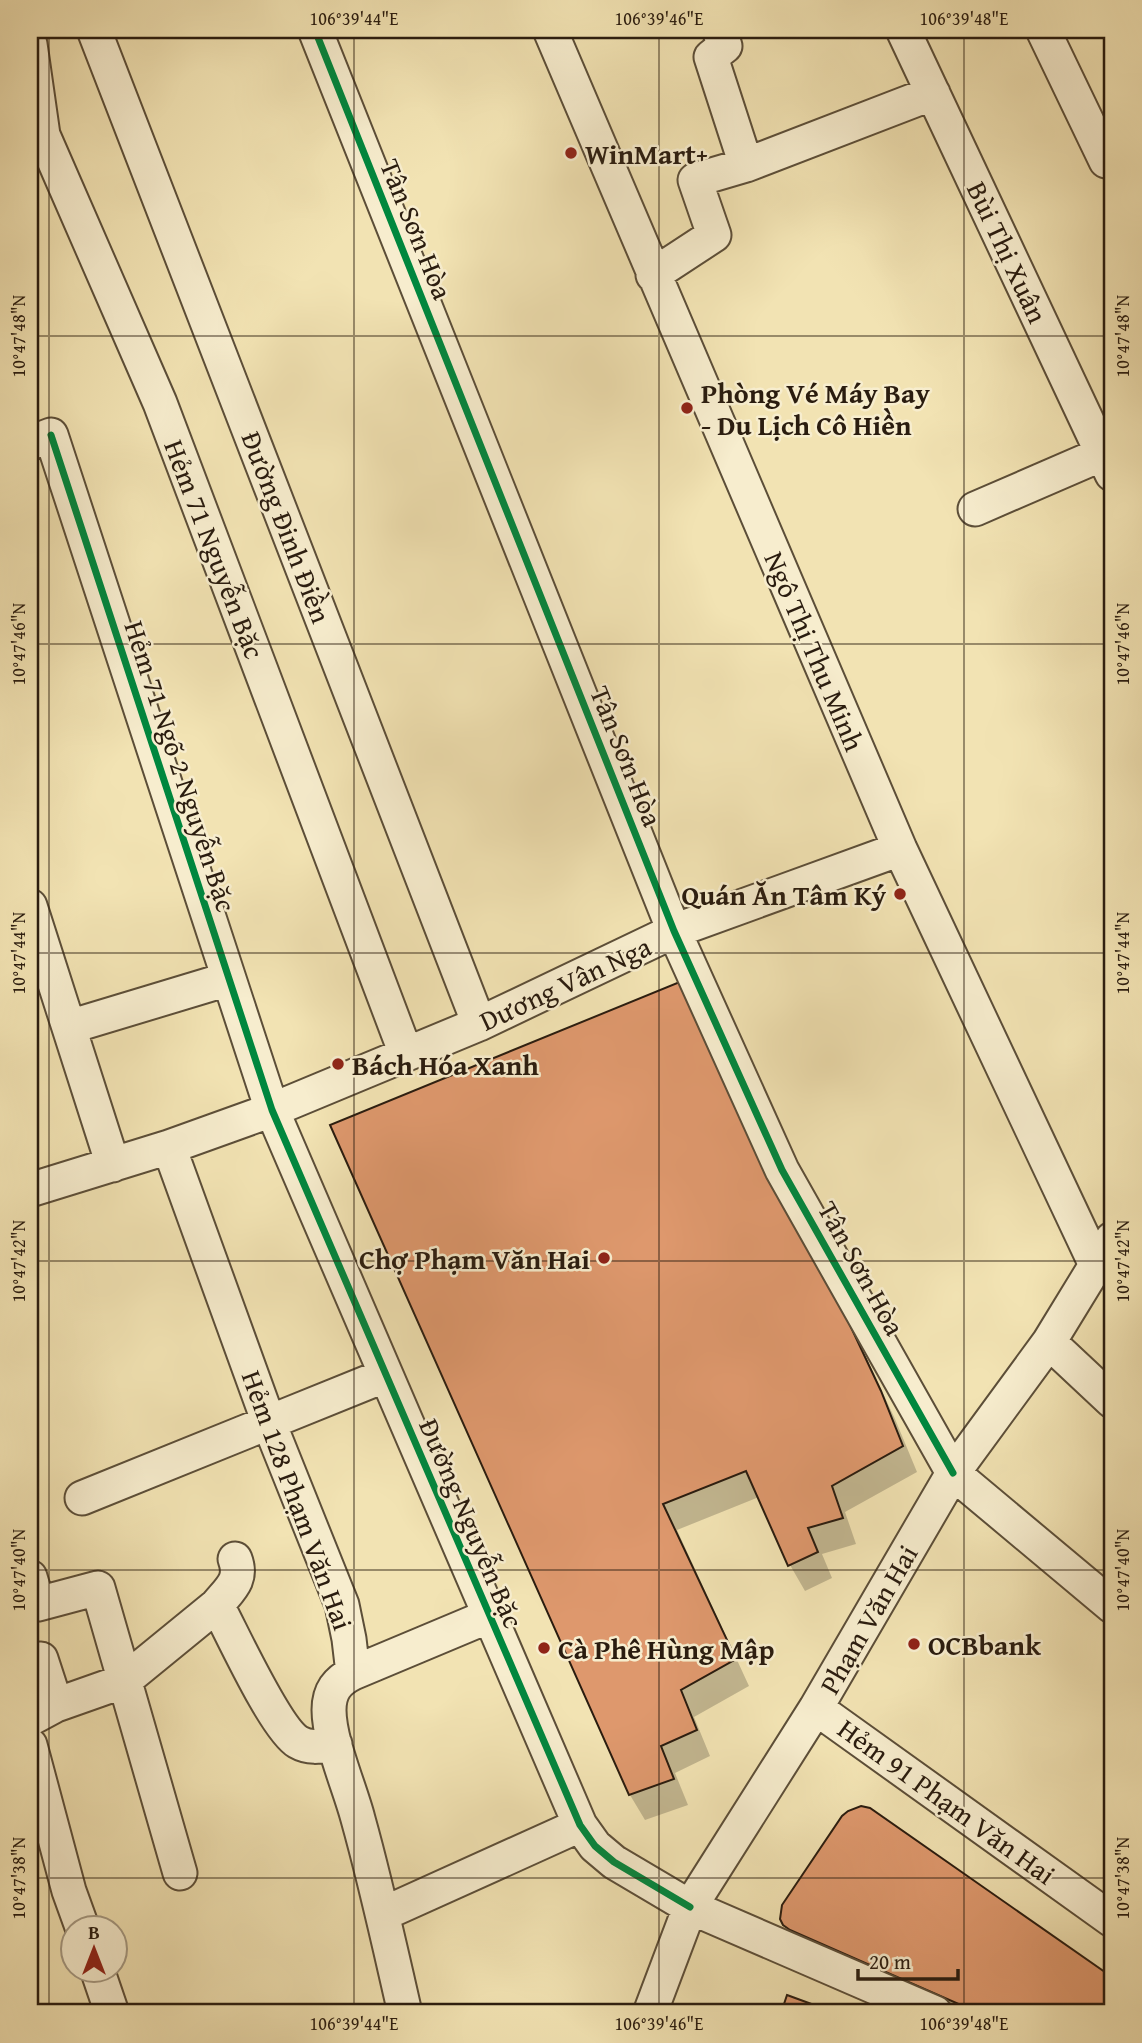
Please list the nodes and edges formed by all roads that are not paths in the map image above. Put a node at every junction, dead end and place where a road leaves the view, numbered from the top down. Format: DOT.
graph roads {
  1 [pos="94,30"];
  2 [pos="315,30"];
  3 [pos="550,30"];
  4 [pos="719,30"];
  5 [pos="903,30"];
  6 [pos="1043,30"];
  7 [pos="30,44"];
  8 [pos="933,93"];
  9 [pos="36,136"];
  10 [pos="1109,157"];
  11 [pos="746,165"];
  12 [pos="653,275"];
  13 [pos="40,439"];
  14 [pos="1107,464"];
  15 [pos="975,509"];
  16 [pos="900,849"];
  17 [pos="30,906"];
  18 [pos="674,931"];
  19 [pos="228,979"];
  20 [pos="479,1024"];
  21 [pos="69,1027"];
  22 [pos="406,1054"];
  23 [pos="272,1110"];
  24 [pos="169,1147"];
  25 [pos="113,1165"];
  26 [pos="30,1190"];
  27 [pos="1104,1252"];
  28 [pos="1049,1342"];
  29 [pos="386,1375"];
  30 [pos="1112,1401"];
  31 [pos="269,1423"];
  32 [pos="953,1473"];
  33 [pos="82,1498"];
  34 [pos="235,1559"];
  35 [pos="30,1577"];
  36 [pos="217,1605"];
  37 [pos="1112,1606"];
  38 [pos="489,1616"];
  39 [pos="30,1660"];
  40 [pos="353,1673"];
  41 [pos="124,1681"];
  42 [pos="817,1708"];
  43 [pos="43,1712"];
  44 [pos="335,1744"];
  45 [pos="30,1745"];
  46 [pos="580,1825"];
  47 [pos="180,1873"];
  48 [pos="690,1908"];
  49 [pos="77,1913"];
  50 [pos="383,1914"];
  51 [pos="1112,1920"];
  52 [pos="102,1983"];
  53 [pos="112,2013"];
  54 [pos="404,2013"];
  55 [pos="650,2013"];
  56 [pos="935,2013"];
  1 -- 20 [label="street, Đường Đinh Điền"];
  2 -- 18 [label="street, Tân Sơn Hòa"];
  3 -- 12 [label="street, Ngô Thị Thu Minh"];
  4 -- 11 [label="street"];
  5 -- 8 [label="street, Bùi Thị Xuân"];
  6 -- 10 [label="street"];
  7 -- 9 [label="street, Hẻm 71 Nguyễn Bặc"];
  8 -- 11 [label="street"];
  8 -- 14 [label="street, Bùi Thị Xuân"];
  9 -- 22 [label="street, Hẻm 71 Nguyễn Bặc"];
  11 -- 12 [label="street"];
  12 -- 16 [label="street, Ngô Thị Thu Minh"];
  13 -- 19 [label="street, Hẻm 71 Ngõ 2 Nguyễn Bặc"];
  14 -- 15 [label="street"];
  16 -- 18 [label="street, Dương Vân Nga"];
  16 -- 27 [label="street, Ngô Thị Thu Minh"];
  17 -- 21 [label="street"];
  18 -- 20 [label="street, Dương Vân Nga"];
  18 -- 32 [label="street, Tân Sơn Hòa"];
  19 -- 21 [label="street"];
  19 -- 23 [label="street, Hẻm 71 Ngõ 2 Nguyễn Bặc"];
  20 -- 22 [label="street, Dương Vân Nga"];
  21 -- 25 [label="street"];
  22 -- 23 [label="street, Dương Vân Nga"];
  23 -- 24 [label="street"];
  23 -- 29 [label="street, Đường Nguyễn Bặc"];
  24 -- 25 [label="street"];
  24 -- 31 [label="street, Hẻm 128 Phạm Văn Hai"];
  25 -- 26 [label="street"];
  27 -- 28 [label="street, Phạm Văn Hai"];
  28 -- 30 [label="street"];
  28 -- 32 [label="street, Phạm Văn Hai"];
  29 -- 31 [label="street"];
  29 -- 38 [label="street, Đường Nguyễn Bặc"];
  31 -- 33 [label="street"];
  31 -- 40 [label="street, Hẻm 128 Phạm Văn Hai"];
  32 -- 37 [label="street"];
  32 -- 42 [label="street, Phạm Văn Hai"];
  34 -- 36 [label="street"];
  35 -- 41 [label="street"];
  36 -- 41 [label="street"];
  36 -- 44 [label="street"];
  38 -- 40 [label="street"];
  38 -- 46 [label="street, Đường Nguyễn Bặc"];
  39 -- 43 [label="street"];
  40 -- 44 [label="street"];
  41 -- 43 [label="street"];
  41 -- 47 [label="street"];
  42 -- 48 [label="street, Phạm Văn Hai"];
  42 -- 51 [label="street, Hẻm 91 Phạm Văn Hai"];
  44 -- 50 [label="street"];
  45 -- 49 [label="street"];
  46 -- 48 [label="street, Đường Nguyễn Bặc"];
  46 -- 50 [label="street"];
  48 -- 55 [label="street, Phạm Văn Hai"];
  48 -- 56 [label="street, Đường Nguyễn Bặc"];
  50 -- 54 [label="street"];
  52 -- 53 [label="street"];
}
